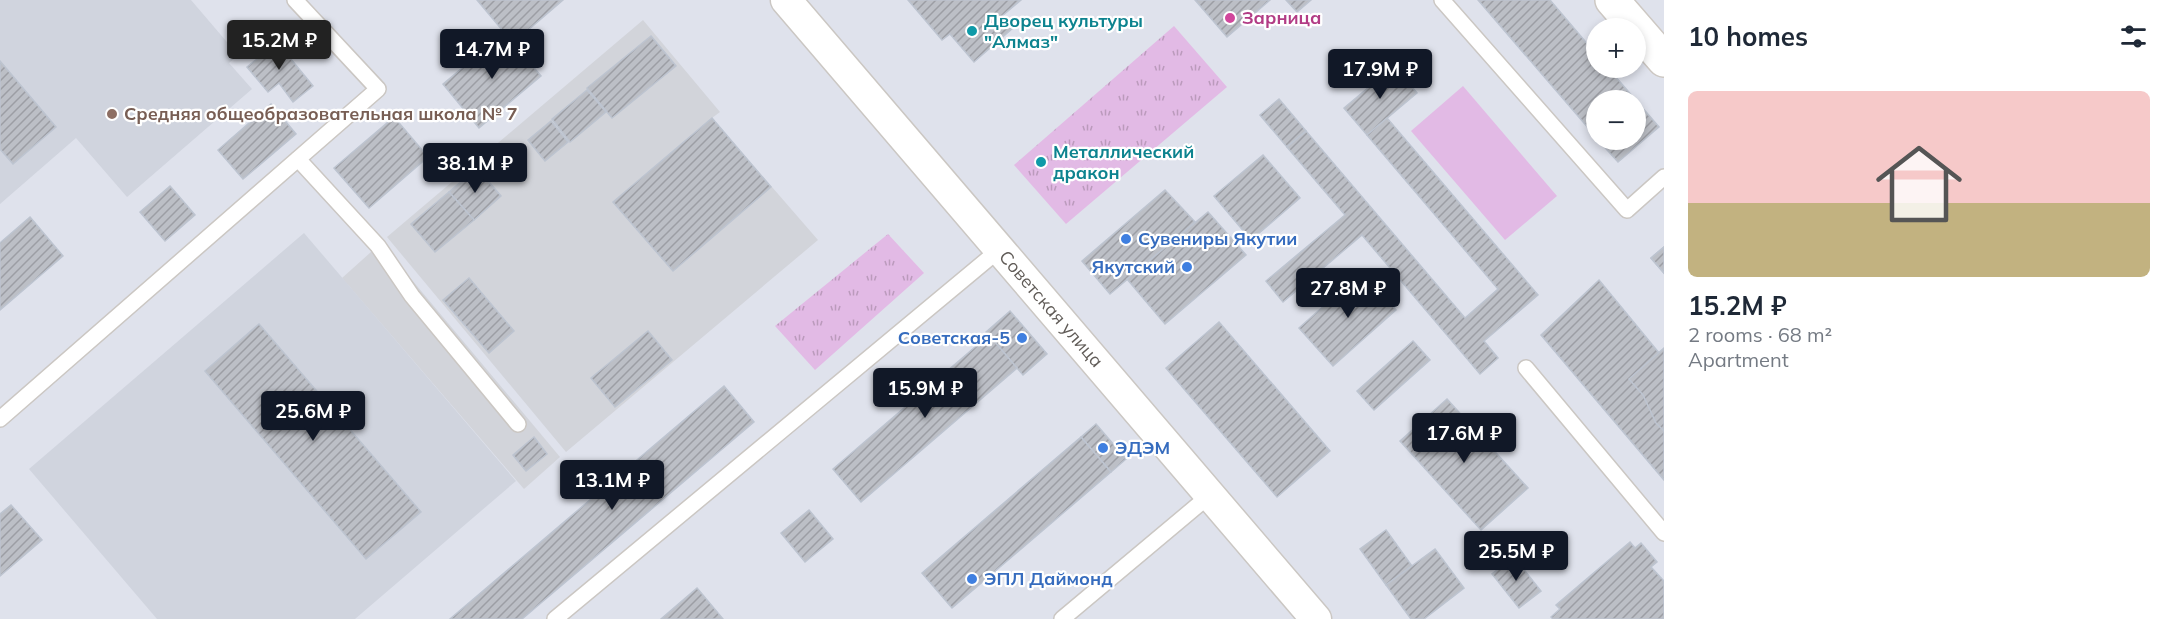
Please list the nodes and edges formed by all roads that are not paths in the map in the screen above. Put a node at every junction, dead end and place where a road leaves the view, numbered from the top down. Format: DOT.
graph roads {
  1 [pos="295,0"];
  2 [pos="786,0"];
  3 [pos="1442,0"];
  4 [pos="1612,0"];
  5 [pos="1664,60"];
  6 [pos="298,159"];
  7 [pos="1664,177"];
  8 [pos="1000,249"];
  9 [pos="1526,368"];
  10 [pos="0,418"];
  11 [pos="518,424"];
  12 [pos="1210,495"];
  13 [pos="1664,533"];
  14 [pos="555,619"];
  15 [pos="1062,619"];
  16 [pos="1316,619"];
  1 -- 6 [label="lane"];
  2 -- 8 [label="street, Советская улица"];
  3 -- 7 [label="lane"];
  4 -- 5 [label="main road"];
  6 -- 10 [label="lane"];
  6 -- 11 [label="lane"];
  8 -- 12 [label="street, Советская улица"];
  8 -- 14 [label="lane"];
  9 -- 13 [label="lane"];
  12 -- 15 [label="lane"];
  12 -- 16 [label="street, Советская улица"];
}
